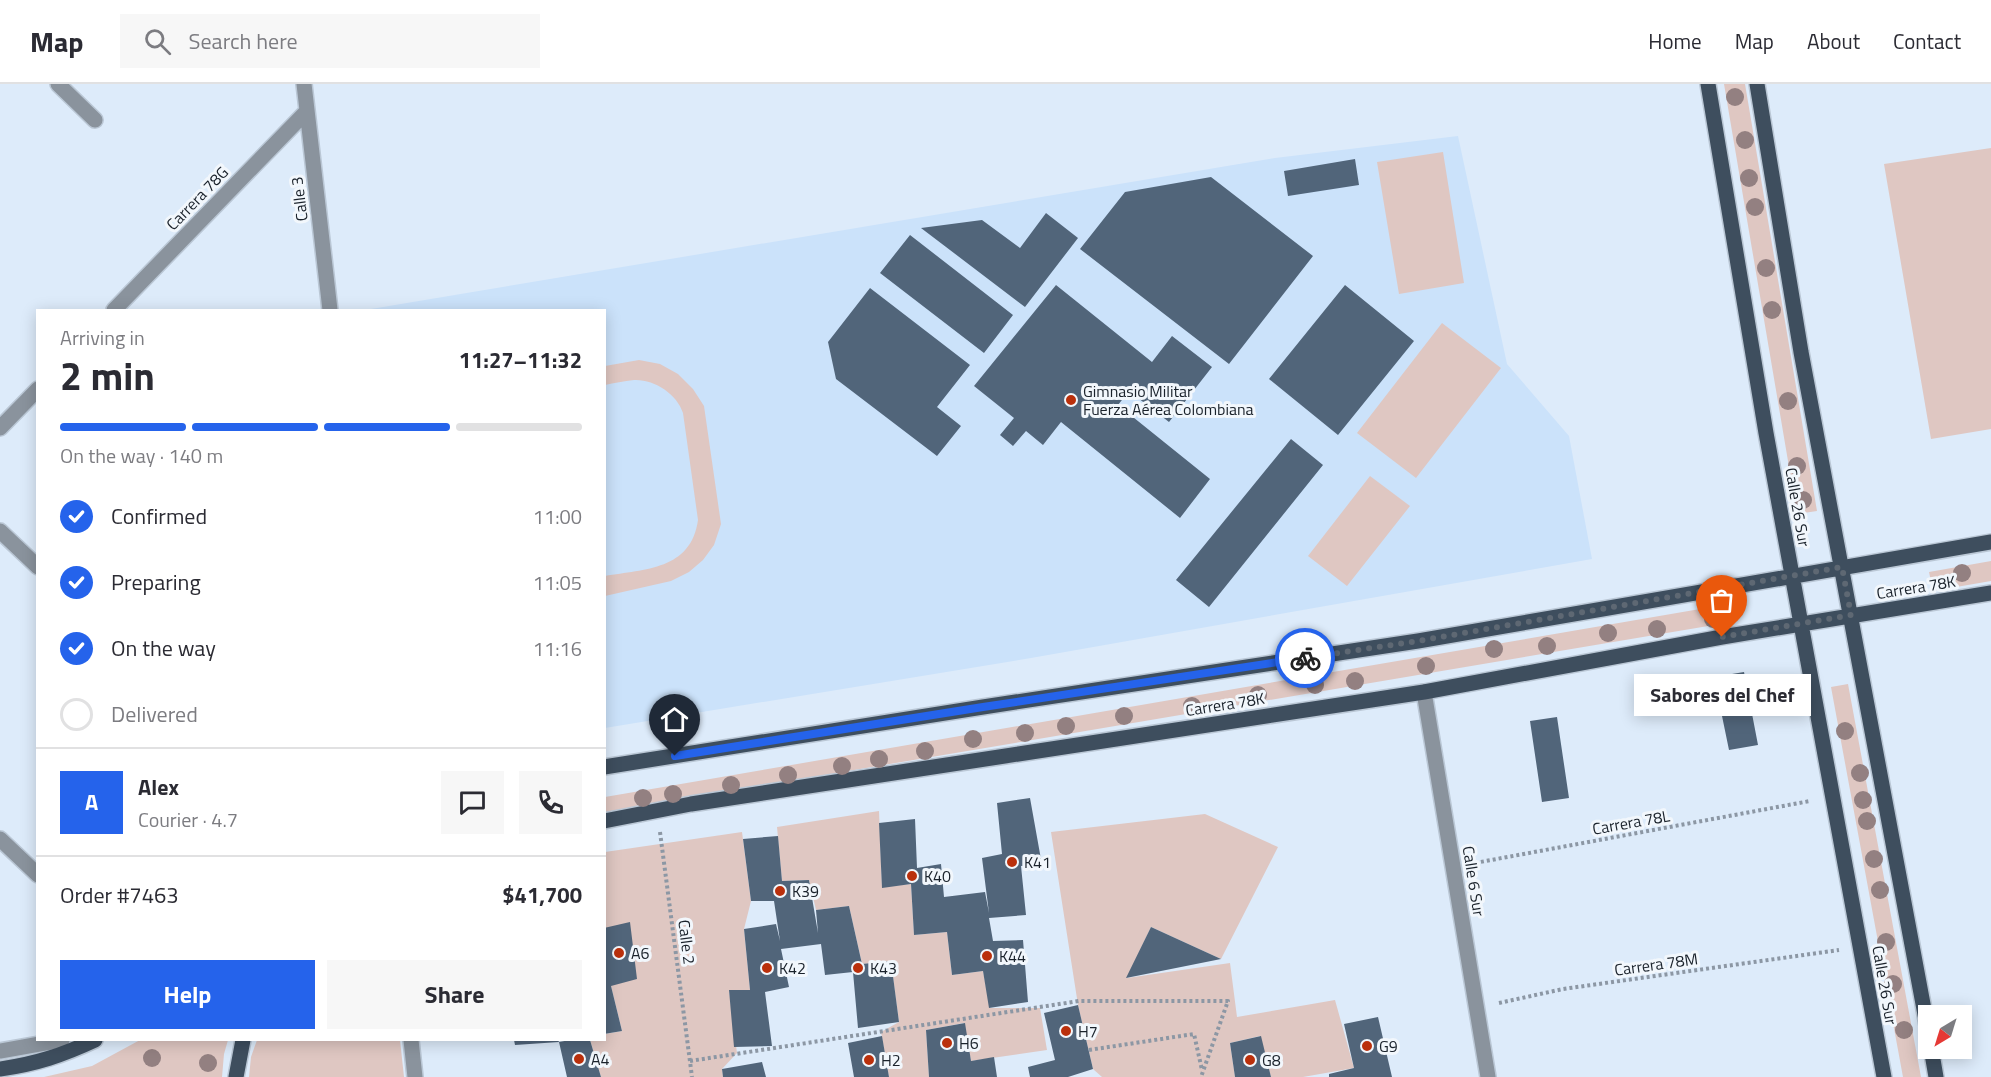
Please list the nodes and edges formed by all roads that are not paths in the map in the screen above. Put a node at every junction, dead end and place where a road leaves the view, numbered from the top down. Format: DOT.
graph roads {
  1 [pos="58,84"];
  2 [pos="304,84"];
  3 [pos="1708,84"];
  4 [pos="1757,84"];
  5 [pos="307,111"];
  6 [pos="95,120"];
  7 [pos="115,309"];
  8 [pos="330,309"];
  9 [pos="36,391"];
  10 [pos="0,428"];
  11 [pos="0,531"];
  12 [pos="1991,542"];
  13 [pos="36,565"];
  14 [pos="1842,567"];
  15 [pos="1792,576"];
  16 [pos="1991,593"];
  17 [pos="1851,615"];
  18 [pos="1801,624"];
  19 [pos="1424,692"];
  20 [pos="606,767"];
  21 [pos="606,821"];
  22 [pos="0,839"];
  23 [pos="36,873"];
  24 [pos="1923,1005"];
  25 [pos="57,1041"];
  26 [pos="93,1041"];
  27 [pos="243,1041"];
  28 [pos="411,1041"];
  29 [pos="0,1052"];
  30 [pos="1933,1059"];
  31 [pos="0,1069"];
  32 [pos="236,1077"];
  33 [pos="415,1077"];
  34 [pos="1488,1077"];
  35 [pos="1884,1077"];
  36 [pos="1936,1077"];
  1 -- 6 [label="street"];
  2 -- 5 [label="street, Calle 3"];
  3 -- 15 [label="main road, Calle 26 Sur"];
  4 -- 14 [label="main road, Calle 26 Sur"];
  5 -- 7 [label="street, Carrera 78G"];
  5 -- 8 [label="street, Calle 3"];
  9 -- 10 [label="street"];
  11 -- 13 [label="street"];
  12 -- 14 [label="main road, Carrera 78K"];
  14 -- 15 [label="main road, Carrera 78K"];
  14 -- 17 [label="main road, Calle 26 Sur"];
  15 -- 18 [label="main road, Calle 26 Sur"];
  15 -- 20 [label="main road, Carrera 78K"];
  16 -- 17 [label="main road, Carrera 78K"];
  17 -- 18 [label="main road, Carrera 78K"];
  17 -- 24 [label="main road, Calle 26 Sur"];
  18 -- 19 [label="main road, Carrera 78K"];
  18 -- 35 [label="main road, Calle 26 Sur"];
  19 -- 21 [label="main road, Carrera 78K"];
  19 -- 34 [label="street, Calle 6 Sur"];
  22 -- 23 [label="street"];
  25 -- 29 [label="street"];
  26 -- 31 [label="main road"];
  27 -- 32 [label="main road"];
  28 -- 33 [label="street"];
  30 -- 36 [label="main road"];
}
